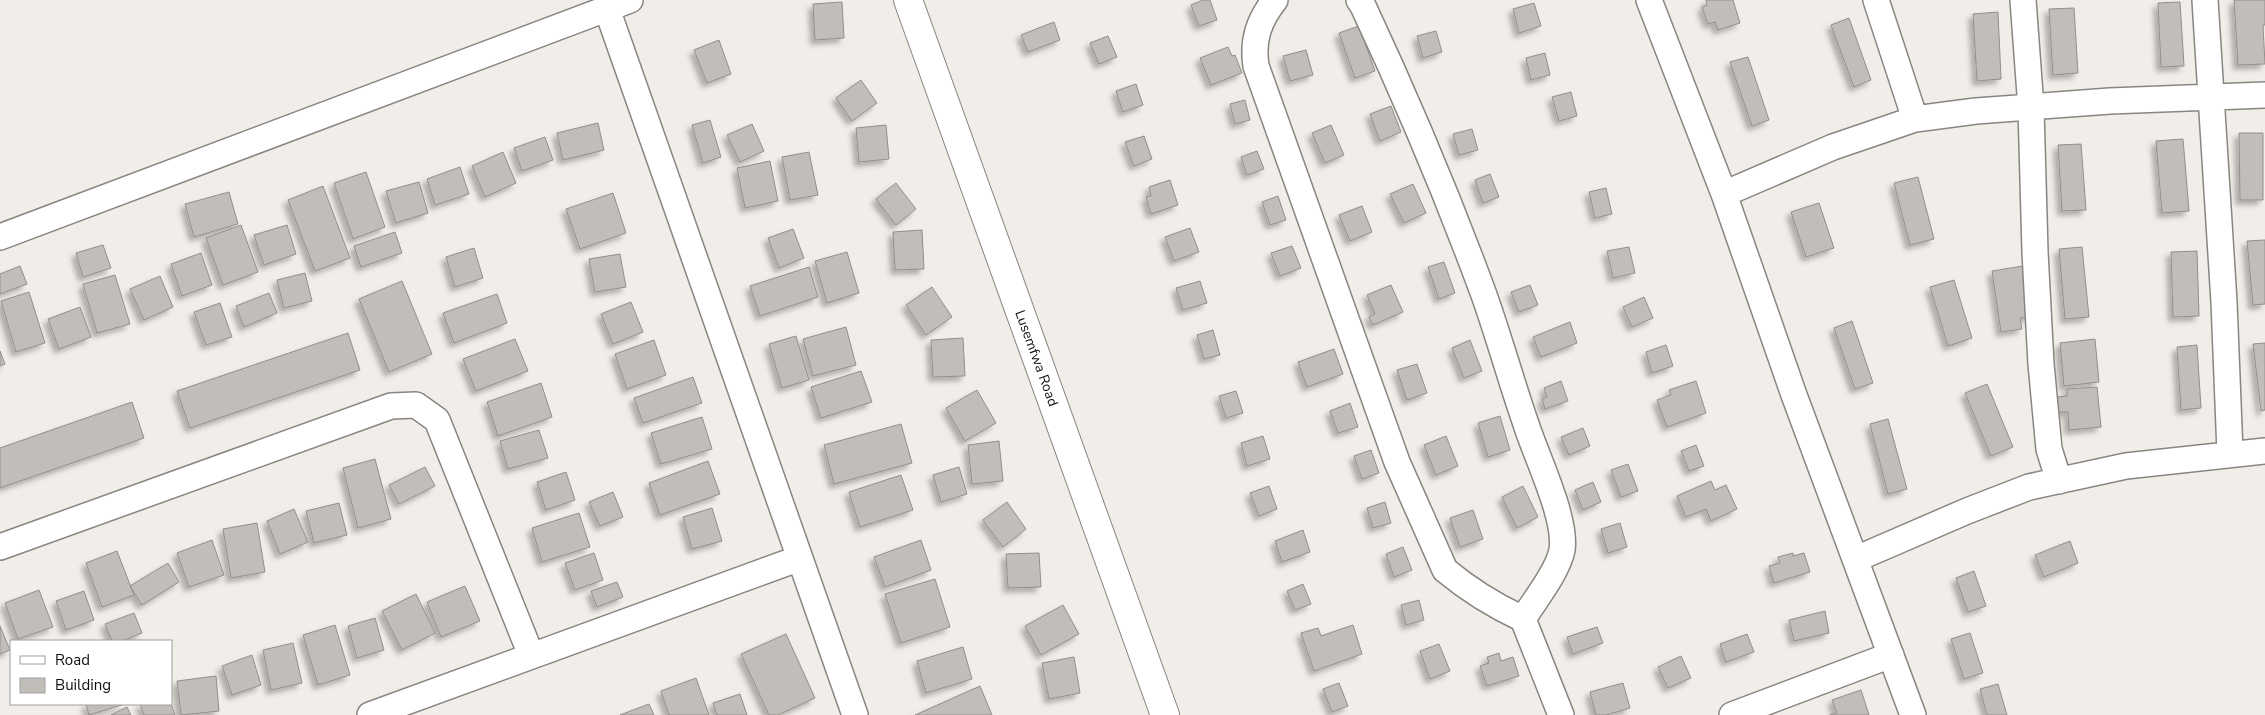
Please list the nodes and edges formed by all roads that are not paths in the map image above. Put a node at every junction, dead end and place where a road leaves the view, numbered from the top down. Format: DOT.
graph roads {
  1 [pos="630,0"];
  2 [pos="908,0"];
  3 [pos="1275,0"];
  4 [pos="1359,0"];
  5 [pos="1649,0"];
  6 [pos="1876,0"];
  7 [pos="2023,0"];
  8 [pos="2205,0"];
  9 [pos="607,9"];
  10 [pos="2265,95"];
  11 [pos="2210,98"];
  12 [pos="2031,108"];
  13 [pos="1915,119"];
  14 [pos="1724,194"];
  15 [pos="0,237"];
  16 [pos="2265,451"];
  17 [pos="2230,453"];
  18 [pos="2059,481"];
  19 [pos="0,547"];
  20 [pos="800,558"];
  21 [pos="1856,559"];
  22 [pos="1524,619"];
  23 [pos="532,655"];
  24 [pos="1891,655"];
  25 [pos="370,715"];
  26 [pos="855,715"];
  27 [pos="1165,715"];
  28 [pos="1561,715"];
  29 [pos="1732,715"];
  30 [pos="1913,715"];
  1 -- 9 [label="street"];
  2 -- 27 [label="street, Lusemfwa Road"];
  3 -- 22 [label="street"];
  4 -- 22 [label="street"];
  5 -- 14 [label="street"];
  6 -- 13 [label="street"];
  7 -- 12 [label="street"];
  8 -- 11 [label="street"];
  9 -- 15 [label="street"];
  9 -- 20 [label="street"];
  10 -- 11 [label="street"];
  11 -- 12 [label="street"];
  11 -- 17 [label="street"];
  12 -- 13 [label="street"];
  12 -- 18 [label="street"];
  13 -- 14 [label="street"];
  14 -- 21 [label="street"];
  16 -- 17 [label="street"];
  17 -- 18 [label="street"];
  18 -- 21 [label="street"];
  19 -- 23 [label="street"];
  20 -- 23 [label="street"];
  20 -- 26 [label="street"];
  21 -- 24 [label="street"];
  22 -- 28 [label="street"];
  23 -- 25 [label="street"];
  24 -- 29 [label="street"];
  24 -- 30 [label="street"];
}
